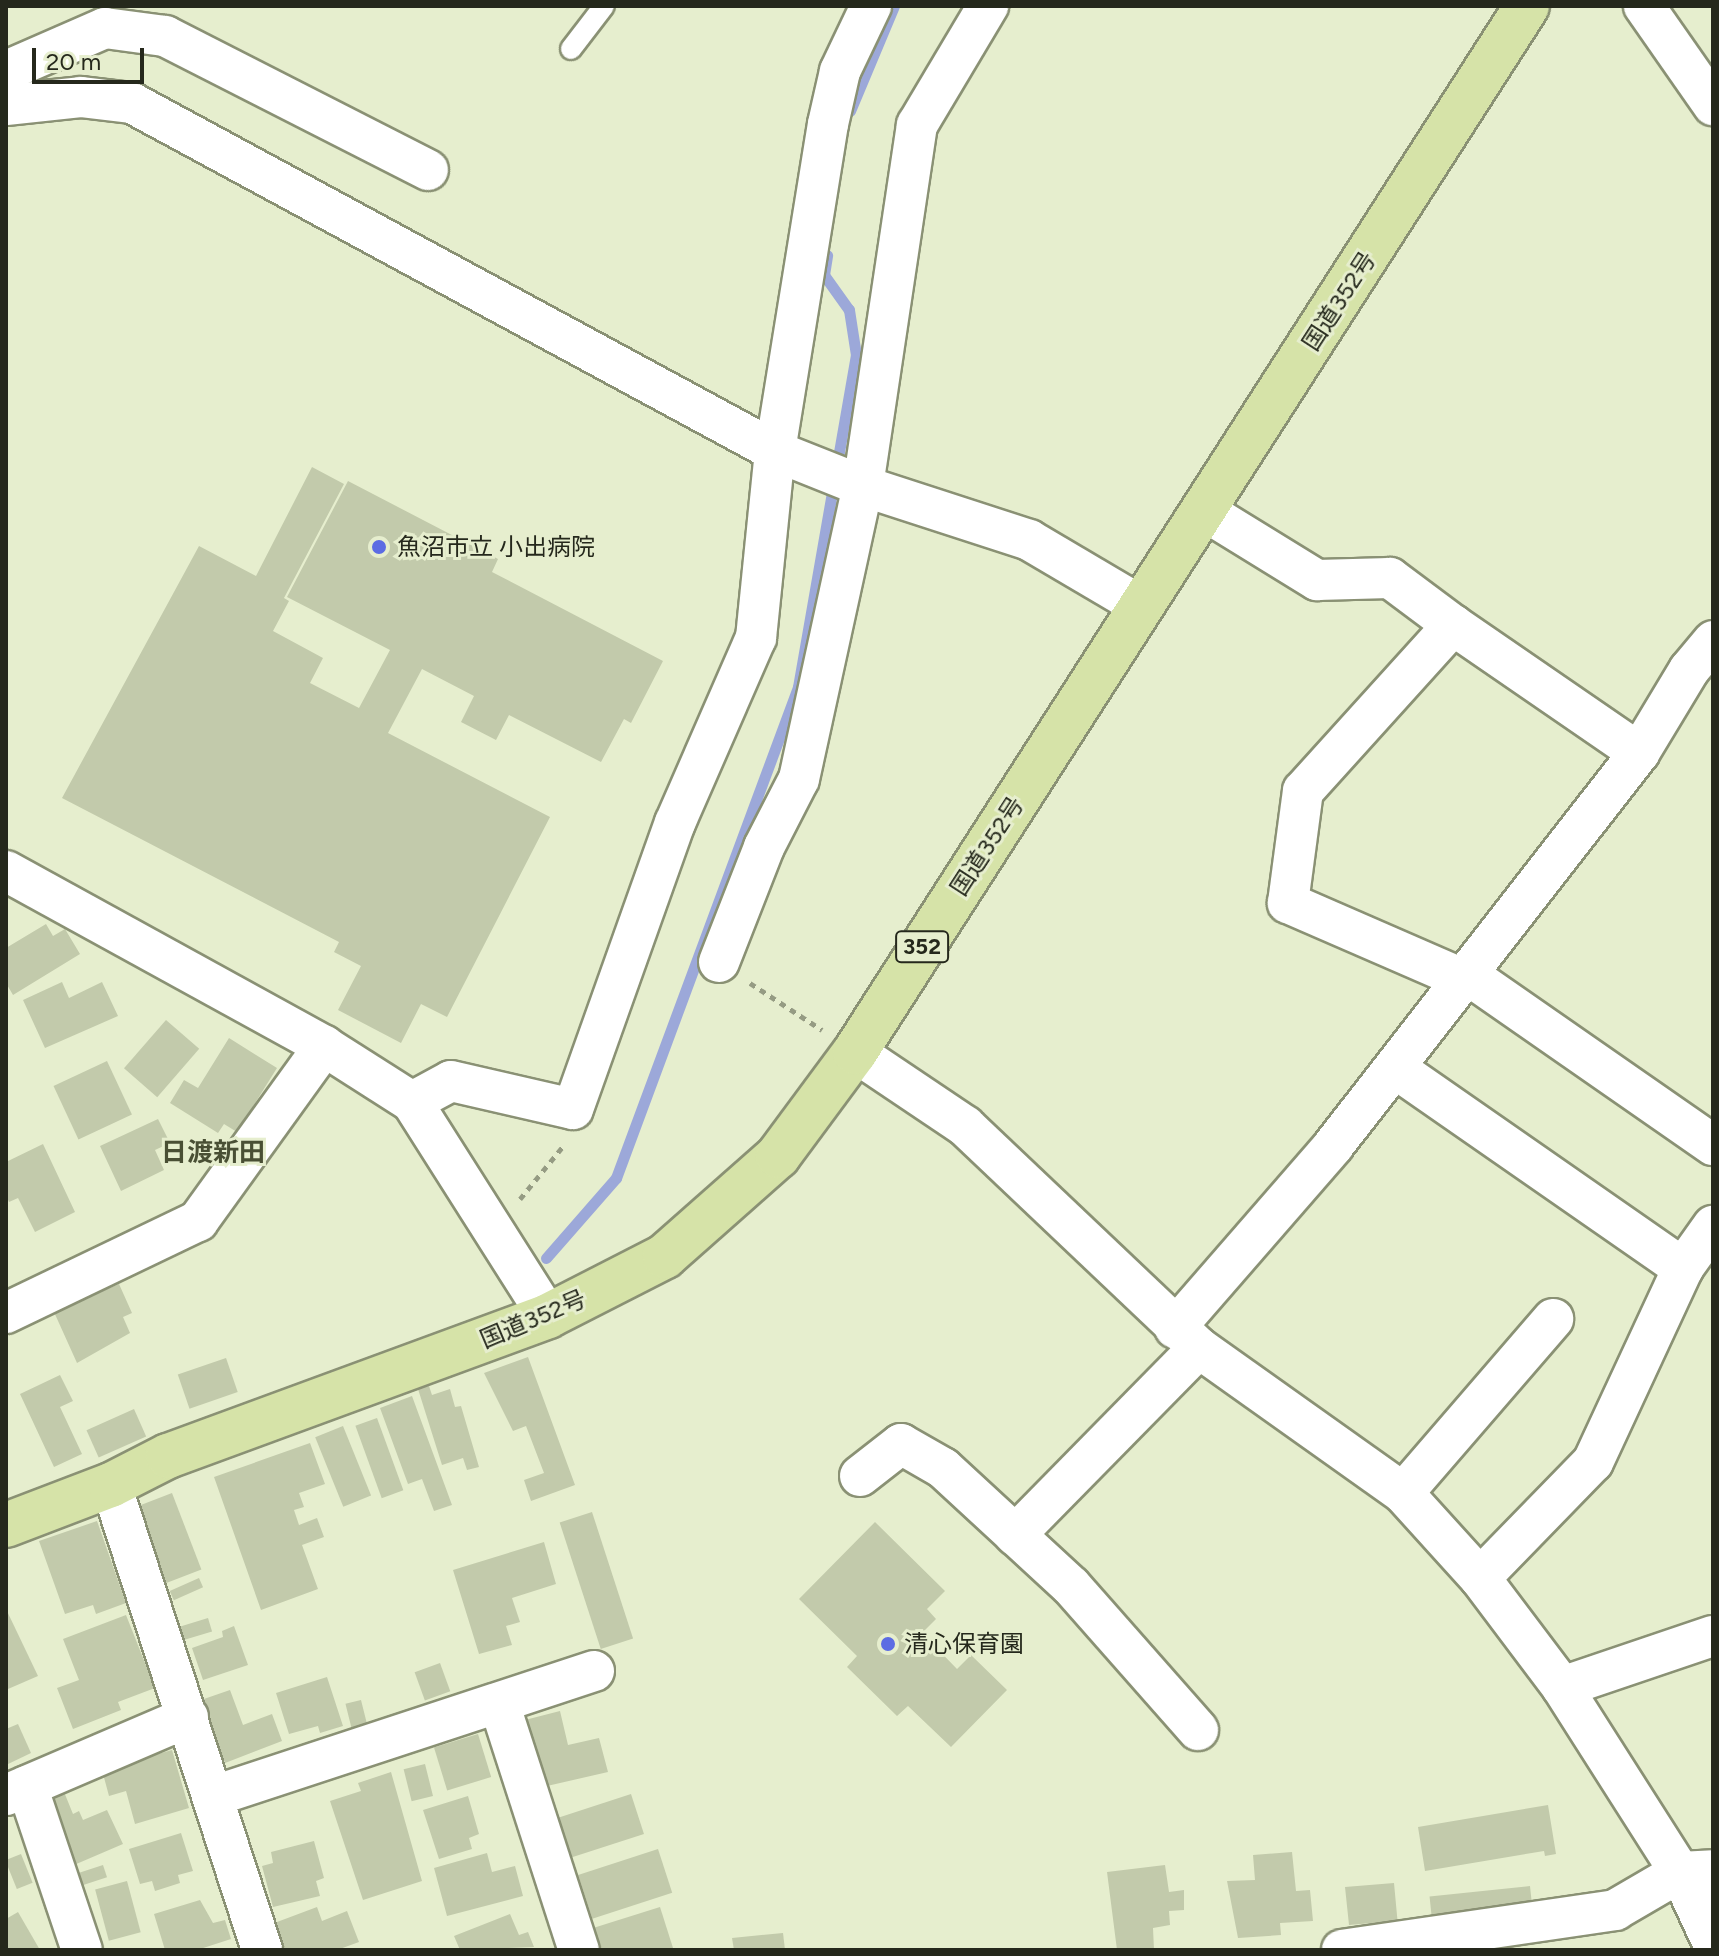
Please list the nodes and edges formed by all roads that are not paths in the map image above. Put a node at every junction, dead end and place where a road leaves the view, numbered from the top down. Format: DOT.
graph roads {
  1 [pos="604,6"];
  2 [pos="871,6"];
  3 [pos="988,6"];
  4 [pos="1527,6"];
  5 [pos="1644,6"];
  6 [pos="571,49"];
  7 [pos="6,71"];
  8 [pos="6,105"];
  9 [pos="1713,105"];
  10 [pos="428,170"];
  11 [pos="775,451"];
  12 [pos="847,480"];
  13 [pos="1203,510"];
  14 [pos="1141,606"];
  15 [pos="1453,625"];
  16 [pos="1705,665"];
  17 [pos="1639,753"];
  18 [pos="6,871"];
  19 [pos="719,962"];
  20 [pos="1465,977"];
  21 [pos="324,1046"];
  22 [pos="855,1052"];
  23 [pos="1395,1068"];
  24 [pos="412,1102"];
  25 [pos="1713,1145"];
  26 [pos="1713,1226"];
  27 [pos="1683,1268"];
  28 [pos="6,1313"];
  29 [pos="548,1316"];
  30 [pos="1553,1319"];
  31 [pos="1187,1338"];
  32 [pos="860,1476"];
  33 [pos="111,1485"];
  34 [pos="1403,1493"];
  35 [pos="6,1525"];
  36 [pos="1015,1535"];
  37 [pos="1480,1578"];
  38 [pos="1713,1636"];
  39 [pos="594,1671"];
  40 [pos="1562,1687"];
  41 [pos="499,1703"];
  42 [pos="188,1717"];
  43 [pos="1198,1730"];
  44 [pos="16,1791"];
  45 [pos="214,1796"];
  46 [pos="1696,1871"];
  47 [pos="1713,1943"];
  48 [pos="82,1950"];
  49 [pos="262,1950"];
  50 [pos="579,1950"];
  51 [pos="1342,1950"];
  1 -- 6 [label="lane"];
  2 -- 11 [label="street"];
  3 -- 12 [label="street"];
  4 -- 13 [label="highway, 国道352号 / 352"];
  5 -- 9 [label="street"];
  7 -- 10 [label="street"];
  8 -- 11 [label="street"];
  11 -- 12 [label="street"];
  11 -- 24 [label="street"];
  12 -- 14 [label="street"];
  12 -- 19 [label="street"];
  13 -- 14 [label="highway, 国道352号 / 352"];
  13 -- 15 [label="street"];
  14 -- 22 [label="highway, 国道352号 / 352"];
  15 -- 17 [label="street"];
  15 -- 20 [label="street"];
  16 -- 17 [label="street"];
  17 -- 20 [label="street"];
  18 -- 21 [label="street"];
  20 -- 23 [label="street"];
  20 -- 25 [label="street"];
  21 -- 24 [label="street"];
  21 -- 28 [label="street"];
  22 -- 29 [label="highway, 国道352号 / 352"];
  22 -- 31 [label="street"];
  23 -- 27 [label="street"];
  23 -- 31 [label="street"];
  24 -- 29 [label="street"];
  26 -- 27 [label="street"];
  27 -- 37 [label="street"];
  29 -- 33 [label="highway, 国道352号 / 352"];
  30 -- 34 [label="street"];
  31 -- 34 [label="street"];
  31 -- 36 [label="street"];
  32 -- 36 [label="street"];
  33 -- 35 [label="highway, 国道352号 / 352"];
  33 -- 42 [label="street"];
  34 -- 37 [label="street"];
  36 -- 43 [label="street"];
  37 -- 40 [label="street"];
  38 -- 40 [label="street"];
  39 -- 41 [label="street"];
  40 -- 46 [label="street"];
  41 -- 45 [label="street"];
  41 -- 50 [label="street"];
  42 -- 44 [label="street"];
  42 -- 45 [label="street"];
  44 -- 48 [label="street"];
  45 -- 49 [label="street"];
  46 -- 47 [label="street"];
  46 -- 51 [label="street"];
}
